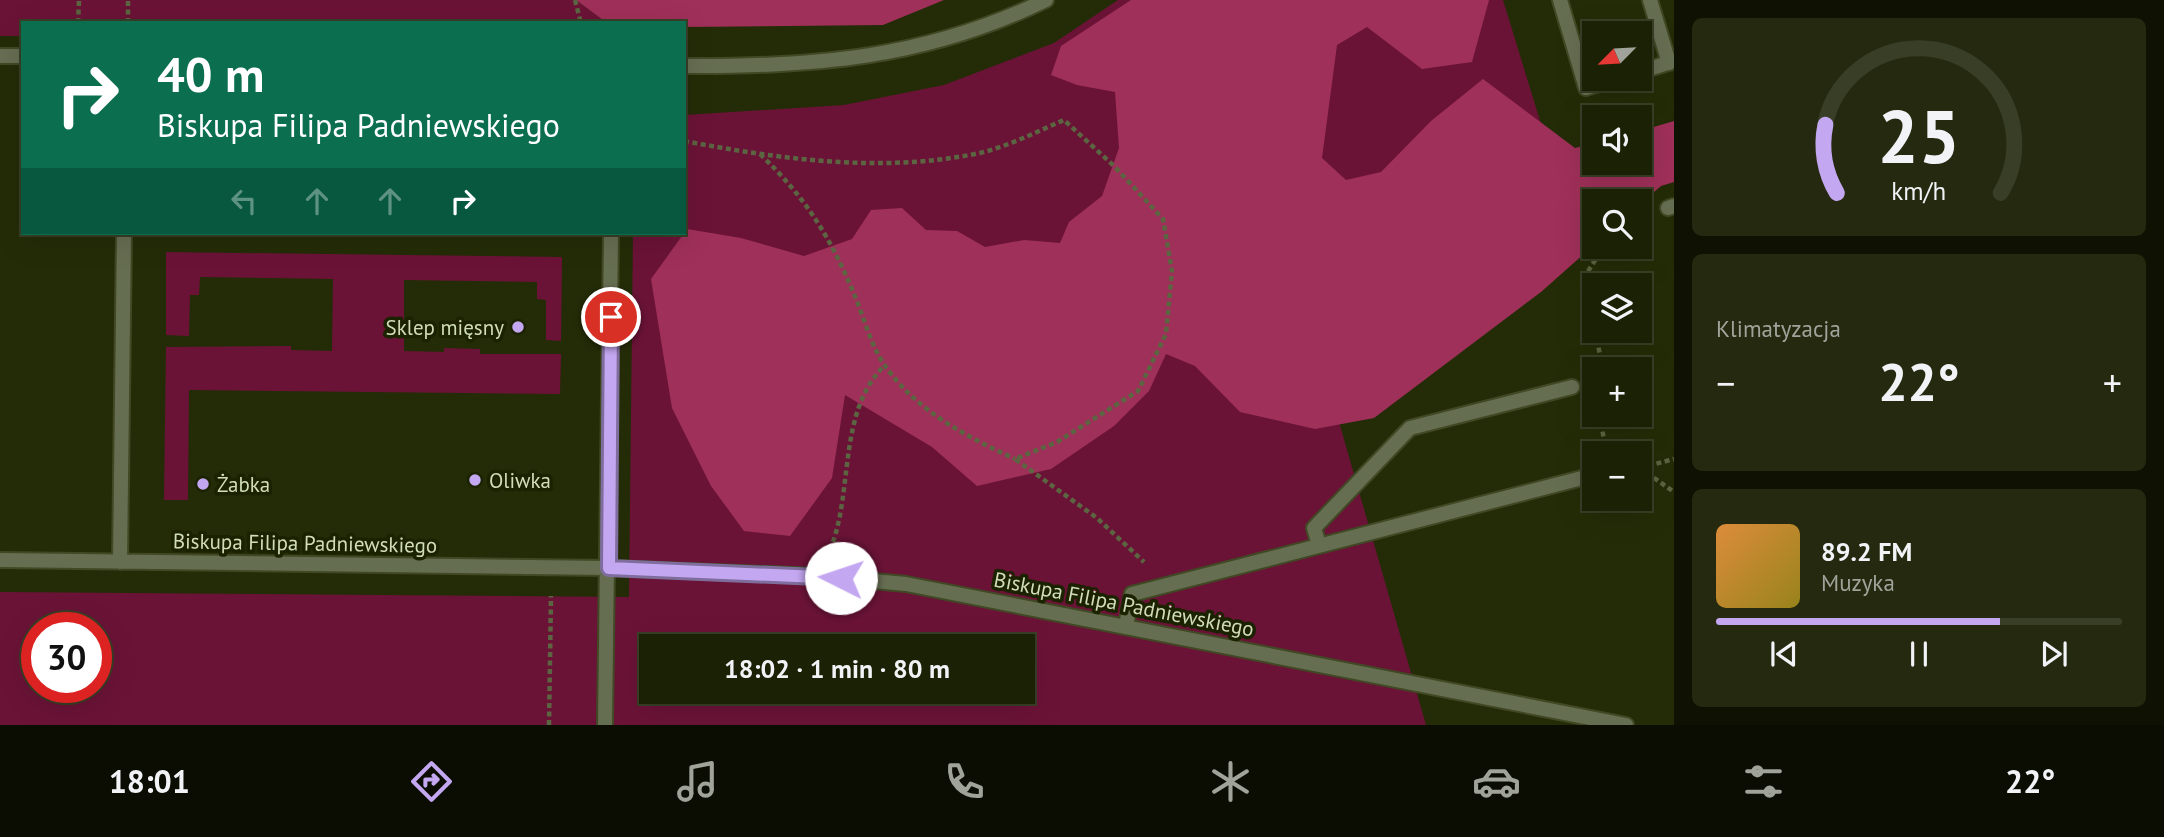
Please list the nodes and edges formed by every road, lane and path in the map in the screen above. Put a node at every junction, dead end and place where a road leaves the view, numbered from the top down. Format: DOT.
graph roads {
  1 [pos="79,0"];
  2 [pos="128,0"];
  3 [pos="575,0"];
  4 [pos="1046,0"];
  5 [pos="1560,0"];
  6 [pos="1650,0"];
  7 [pos="78,21"];
  8 [pos="128,21"];
  9 [pos="580,21"];
  10 [pos="0,56"];
  11 [pos="21,56"];
  12 [pos="1672,62"];
  13 [pos="686,66"];
  14 [pos="1652,68"];
  15 [pos="1582,74"];
  16 [pos="686,141"];
  17 [pos="759,153"];
  18 [pos="124,235"];
  19 [pos="611,235"];
  20 [pos="884,366"];
  21 [pos="1573,387"];
  22 [pos="1674,458"];
  23 [pos="1015,459"];
  24 [pos="1652,464"];
  25 [pos="1652,476"];
  26 [pos="1582,478"];
  27 [pos="1674,492"];
  28 [pos="1319,545"];
  29 [pos="0,560"];
  30 [pos="120,562"];
  31 [pos="557,568"];
  32 [pos="609,568"];
  33 [pos="819,576"];
  34 [pos="1165,586"];
  35 [pos="1126,626"];
  36 [pos="548,725"];
  37 [pos="605,725"];
  38 [pos="1626,725"];
  1 -- 7 [label="path"];
  2 -- 8 [label="path"];
  3 -- 9 [label="path"];
  4 -- 13 [label="street"];
  5 -- 15 [label="street"];
  6 -- 12 [label="street"];
  10 -- 11 [label="street"];
  12 -- 14 [label="street"];
  16 -- 17 [label="path"];
  17 -- 20 [label="path"];
  17 -- 23 [label="path"];
  18 -- 30 [label="street"];
  19 -- 32 [label="street"];
  20 -- 23 [label="path"];
  20 -- 33 [label="path"];
  21 -- 28 [label="street"];
  22 -- 24 [label="path"];
  23 -- 34 [label="path"];
  25 -- 27 [label="path"];
  26 -- 28 [label="street"];
  28 -- 34 [label="street"];
  29 -- 30 [label="street, Biskupa Filipa Padniewskiego"];
  30 -- 31 [label="street, Biskupa Filipa Padniewskiego"];
  31 -- 32 [label="street, Biskupa Filipa Padniewskiego"];
  31 -- 36 [label="path"];
  32 -- 33 [label="street, Biskupa Filipa Padniewskiego"];
  32 -- 37 [label="street"];
  33 -- 35 [label="street, Biskupa Filipa Padniewskiego"];
  34 -- 35 [label="street"];
  35 -- 38 [label="street, Biskupa Filipa Padniewskiego"];
}
